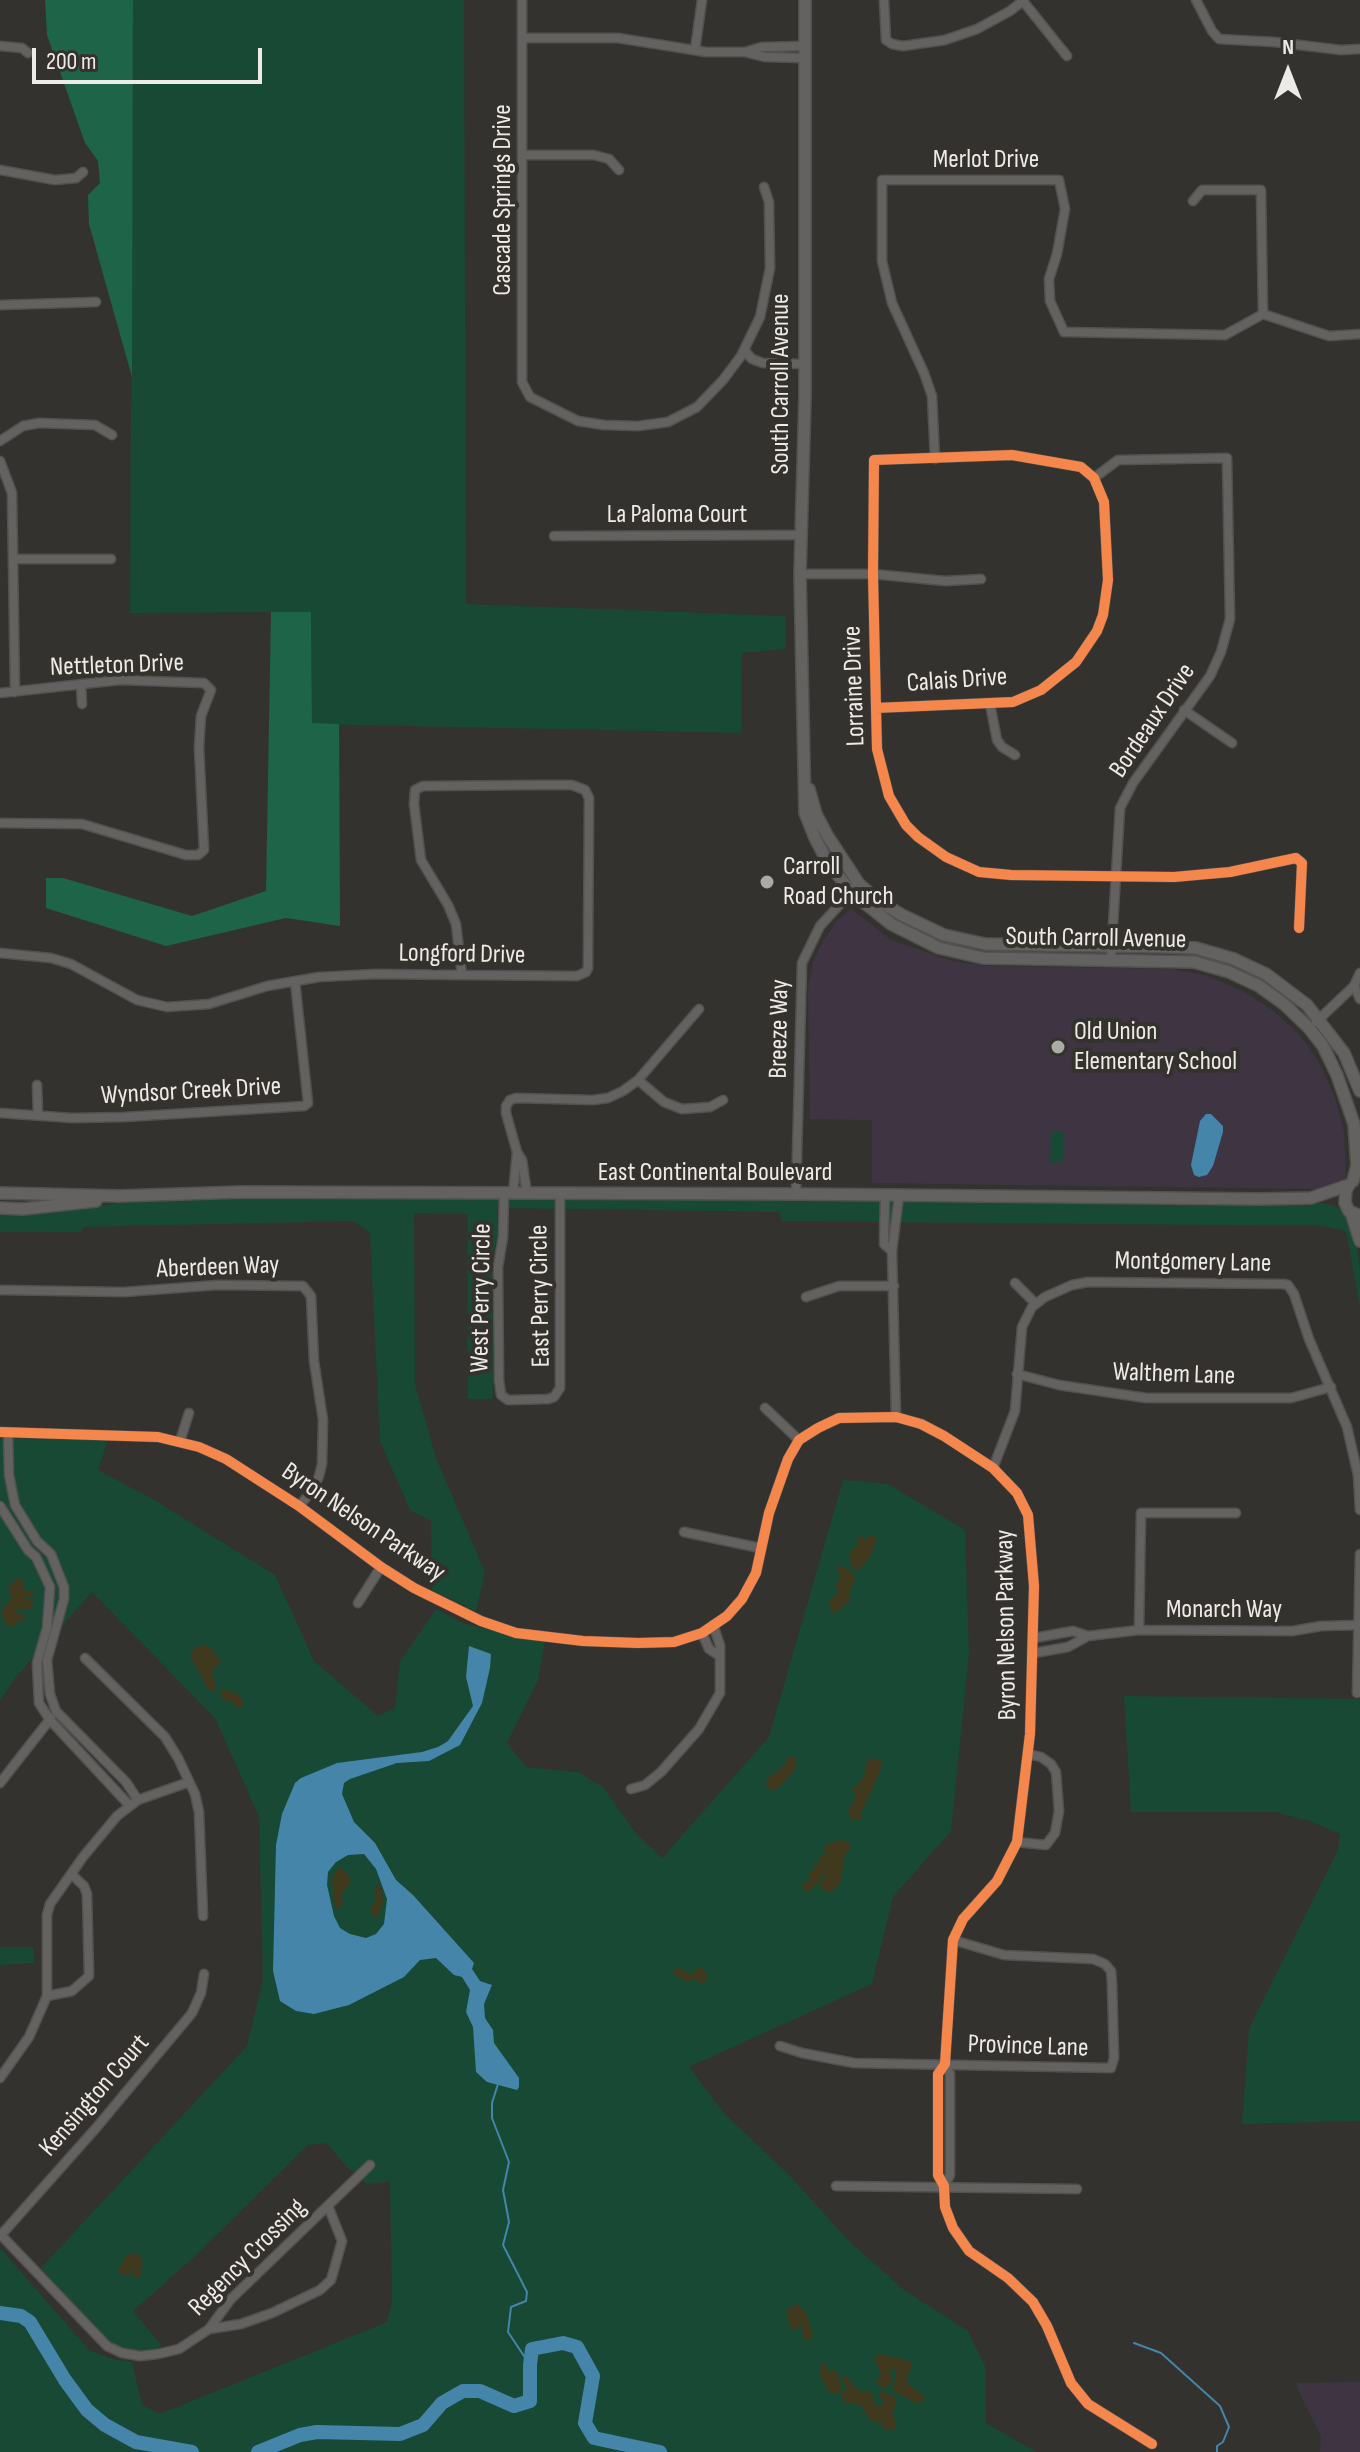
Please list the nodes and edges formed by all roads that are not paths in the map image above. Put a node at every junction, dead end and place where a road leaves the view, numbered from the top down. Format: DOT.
graph roads {
  1 [pos="522,0"];
  2 [pos="702,0"];
  3 [pos="805,0"];
  4 [pos="884,0"];
  5 [pos="1196,0"];
  6 [pos="1024,1"];
  7 [pos="522,38"];
  8 [pos="0,46"];
  9 [pos="1360,49"];
  10 [pos="695,50"];
  11 [pos="805,52"];
  12 [pos="28,53"];
  13 [pos="1067,56"];
  14 [pos="523,155"];
  15 [pos="0,170"];
  16 [pos="619,170"];
  17 [pos="83,172"];
  18 [pos="764,187"];
  19 [pos="1193,201"];
  20 [pos="96,302"];
  21 [pos="0,305"];
  22 [pos="1263,314"];
  23 [pos="1360,334"];
  24 [pos="744,350"];
  25 [pos="804,364"];
  26 [pos="112,435"];
  27 [pos="0,441"];
  28 [pos="935,459"];
  29 [pos="0,461"];
  30 [pos="1094,478"];
  31 [pos="801,535"];
  32 [pos="554,536"];
  33 [pos="14,559"];
  34 [pos="111,559"];
  35 [pos="800,574"];
  36 [pos="873,574"];
  37 [pos="981,579"];
  38 [pos="81,684"];
  39 [pos="15,692"];
  40 [pos="0,693"];
  41 [pos="82,704"];
  42 [pos="990,704"];
  43 [pos="876,708"];
  44 [pos="1184,710"];
  45 [pos="1232,743"];
  46 [pos="1015,755"];
  47 [pos="0,823"];
  48 [pos="1114,875"];
  49 [pos="855,888"];
  50 [pos="1299,928"];
  51 [pos="1111,946"];
  52 [pos="0,953"];
  53 [pos="1111,959"];
  54 [pos="1360,973"];
  55 [pos="462,975"];
  56 [pos="295,981"];
  57 [pos="1354,986"];
  58 [pos="1360,999"];
  59 [pos="699,1009"];
  60 [pos="1320,1019"];
  61 [pos="1309,1028"];
  62 [pos="638,1080"];
  63 [pos="37,1085"];
  64 [pos="1360,1091"];
  65 [pos="723,1100"];
  66 [pos="0,1113"];
  67 [pos="38,1115"];
  68 [pos="517,1152"];
  69 [pos="1354,1182"];
  70 [pos="0,1193"];
  71 [pos="509,1194"];
  72 [pos="527,1194"];
  73 [pos="560,1194"];
  74 [pos="796,1194"];
  75 [pos="119,1196"];
  76 [pos="885,1196"];
  77 [pos="899,1196"];
  78 [pos="1311,1198"];
  79 [pos="0,1208"];
  80 [pos="1353,1212"];
  81 [pos="1360,1241"];
  82 [pos="892,1251"];
  83 [pos="1015,1283"];
  84 [pos="894,1286"];
  85 [pos="0,1290"];
  86 [pos="806,1297"];
  87 [pos="1036,1304"];
  88 [pos="1017,1374"];
  89 [pos="1331,1387"];
  90 [pos="508,1400"];
  91 [pos="765,1408"];
  92 [pos="189,1413"];
  93 [pos="896,1417"];
  94 [pos="4,1432"];
  95 [pos="799,1440"];
  96 [pos="180,1441"];
  97 [pos="1358,1462"];
  98 [pos="993,1468"];
  99 [pos="1359,1474"];
  100 [pos="0,1506"];
  101 [pos="299,1506"];
  102 [pos="1360,1510"];
  103 [pos="1236,1513"];
  104 [pos="684,1532"];
  105 [pos="760,1548"];
  106 [pos="1360,1554"];
  107 [pos="381,1567"];
  108 [pos="358,1603"];
  109 [pos="713,1625"];
  110 [pos="1360,1625"];
  111 [pos="1139,1630"];
  112 [pos="702,1633"];
  113 [pos="1088,1636"];
  114 [pos="1034,1638"];
  115 [pos="1034,1653"];
  116 [pos="718,1655"];
  117 [pos="85,1658"];
  118 [pos="1357,1693"];
  119 [pos="56,1711"];
  120 [pos="50,1720"];
  121 [pos="1028,1754"];
  122 [pos="189,1782"];
  123 [pos="0,1783"];
  124 [pos="631,1789"];
  125 [pos="134,1803"];
  126 [pos="1017,1842"];
  127 [pos="71,1874"];
  128 [pos="203,1916"];
  129 [pos="953,1940"];
  130 [pos="204,1974"];
  131 [pos="47,1996"];
  132 [pos="780,2046"];
  133 [pos="945,2064"];
  134 [pos="0,2078"];
  135 [pos="938,2124"];
  136 [pos="950,2124"];
  137 [pos="370,2165"];
  138 [pos="836,2186"];
  139 [pos="944,2186"];
  140 [pos="1077,2189"];
  141 [pos="328,2206"];
  142 [pos="0,2234"];
  143 [pos="209,2329"];
  144 [pos="1152,2444"];
  1 -- 7 [label="street, Cascade Springs Drive"];
  2 -- 10 [label="street"];
  3 -- 11 [label="main road, South Carroll Avenue"];
  4 -- 6 [label="street"];
  5 -- 9 [label="street"];
  6 -- 13 [label="street"];
  7 -- 10 [label="street"];
  7 -- 14 [label="street, Cascade Springs Drive"];
  8 -- 12 [label="street"];
  10 -- 11 [label="street"];
  11 -- 25 [label="main road, South Carroll Avenue"];
  14 -- 16 [label="street"];
  14 -- 24 [label="street, Cascade Springs Drive"];
  15 -- 17 [label="street"];
  18 -- 24 [label="street"];
  19 -- 22 [label="street"];
  20 -- 21 [label="street"];
  22 -- 23 [label="street"];
  22 -- 28 [label="street, Merlot Drive"];
  24 -- 25 [label="street"];
  25 -- 31 [label="main road, South Carroll Avenue"];
  26 -- 27 [label="street"];
  28 -- 30 [label="street"];
  28 -- 36 [label="street, Lorraine Drive"];
  29 -- 33 [label="street"];
  30 -- 42 [label="street, Calais Drive"];
  30 -- 44 [label="street, Bordeaux Drive"];
  31 -- 32 [label="street, La Paloma Court"];
  31 -- 35 [label="main road, South Carroll Avenue"];
  33 -- 34 [label="street"];
  33 -- 39 [label="street"];
  35 -- 36 [label="street"];
  35 -- 49 [label="main road, South Carroll Avenue"];
  36 -- 37 [label="street"];
  36 -- 43 [label="street, Lorraine Drive"];
  38 -- 39 [label="street, Nettleton Drive"];
  38 -- 41 [label="street"];
  38 -- 47 [label="street, Nettleton Drive"];
  39 -- 40 [label="street, Nettleton Drive"];
  42 -- 43 [label="street, Calais Drive"];
  42 -- 46 [label="street"];
  43 -- 48 [label="street, Lorraine Drive"];
  44 -- 45 [label="street"];
  44 -- 48 [label="street, Bordeaux Drive"];
  48 -- 50 [label="street, Lorraine Drive"];
  48 -- 51 [label="street, Bordeaux Drive"];
  49 -- 51 [label="main road, South Carroll Avenue"];
  49 -- 53 [label="main road, South Carroll Avenue"];
  49 -- 74 [label="street, Breeze Way"];
  51 -- 53 [label="street, Bordeaux Drive"];
  51 -- 60 [label="main road, South Carroll Avenue"];
  52 -- 56 [label="street, Longford Drive"];
  53 -- 61 [label="main road, South Carroll Avenue"];
  54 -- 57 [label="street"];
  55 -- 55 [label="street, Longford Drive"];
  55 -- 56 [label="street, Longford Drive"];
  56 -- 67 [label="street, Wyndsor Creek Drive"];
  57 -- 58 [label="street"];
  57 -- 60 [label="street"];
  59 -- 62 [label="street"];
  60 -- 61 [label="street"];
  60 -- 64 [label="main road, South Carroll Avenue"];
  61 -- 69 [label="main road, South Carroll Avenue"];
  62 -- 65 [label="street"];
  62 -- 68 [label="street"];
  63 -- 67 [label="street"];
  66 -- 67 [label="street, Wyndsor Creek Drive"];
  68 -- 71 [label="street, West Perry Circle"];
  68 -- 72 [label="street"];
  69 -- 78 [label="main road, East Continental Boulevard"];
  69 -- 80 [label="main road, South Carroll Avenue"];
  70 -- 75 [label="main road, East Continental Boulevard"];
  71 -- 72 [label="main road, East Continental Boulevard"];
  71 -- 75 [label="main road, East Continental Boulevard"];
  71 -- 90 [label="street, West Perry Circle"];
  72 -- 73 [label="main road, East Continental Boulevard"];
  73 -- 74 [label="main road, East Continental Boulevard"];
  73 -- 90 [label="street, East Perry Circle"];
  74 -- 76 [label="main road, East Continental Boulevard"];
  75 -- 79 [label="main road, East Continental Boulevard"];
  76 -- 77 [label="main road, East Continental Boulevard"];
  76 -- 82 [label="street"];
  77 -- 78 [label="main road, East Continental Boulevard"];
  77 -- 82 [label="street"];
  78 -- 80 [label="main road, East Continental Boulevard"];
  80 -- 81 [label="main road, South Carroll Avenue"];
  82 -- 84 [label="street"];
  83 -- 87 [label="street"];
  84 -- 86 [label="street"];
  84 -- 93 [label="street"];
  85 -- 101 [label="street, Aberdeen Way"];
  87 -- 88 [label="street"];
  87 -- 89 [label="street, Montgomery Lane"];
  88 -- 89 [label="street, Walthem Lane"];
  88 -- 98 [label="street"];
  89 -- 97 [label="street, Montgomery Lane"];
  91 -- 95 [label="street"];
  92 -- 96 [label="street"];
  93 -- 95 [label="street, Byron Nelson Parkway"];
  93 -- 98 [label="street, Byron Nelson Parkway"];
  94 -- 96 [label="street, Byron Nelson Parkway"];
  94 -- 119 [label="street"];
  95 -- 105 [label="street, Byron Nelson Parkway"];
  96 -- 101 [label="street, Byron Nelson Parkway"];
  97 -- 99 [label="street, Montgomery Lane"];
  98 -- 114 [label="street, Byron Nelson Parkway"];
  99 -- 102 [label="street, Montgomery Lane"];
  100 -- 120 [label="street"];
  101 -- 107 [label="street, Byron Nelson Parkway"];
  103 -- 111 [label="street"];
  104 -- 105 [label="street"];
  105 -- 109 [label="street, Byron Nelson Parkway"];
  106 -- 110 [label="street"];
  107 -- 108 [label="street"];
  107 -- 112 [label="street, Byron Nelson Parkway"];
  109 -- 112 [label="street, Byron Nelson Parkway"];
  109 -- 116 [label="street"];
  110 -- 111 [label="street, Monarch Way"];
  110 -- 118 [label="street"];
  111 -- 113 [label="street, Monarch Way"];
  112 -- 116 [label="street"];
  113 -- 114 [label="street, Monarch Way"];
  113 -- 115 [label="street, Monarch Way"];
  114 -- 115 [label="street, Byron Nelson Parkway"];
  115 -- 121 [label="street, Byron Nelson Parkway"];
  116 -- 124 [label="street"];
  117 -- 122 [label="street"];
  119 -- 120 [label="street"];
  119 -- 125 [label="street"];
  120 -- 123 [label="street"];
  120 -- 125 [label="street"];
  121 -- 126 [label="street, Byron Nelson Parkway"];
  121 -- 126 [label="street"];
  122 -- 125 [label="street"];
  122 -- 128 [label="street"];
  125 -- 127 [label="street"];
  126 -- 129 [label="street, Byron Nelson Parkway"];
  127 -- 131 [label="street"];
  127 -- 131 [label="street"];
  129 -- 133 [label="street, Byron Nelson Parkway"];
  129 -- 133 [label="street, Province Lane"];
  130 -- 142 [label="street, Kensington Court"];
  131 -- 134 [label="street"];
  132 -- 133 [label="street, Province Lane"];
  133 -- 135 [label="street, Byron Nelson Parkway"];
  133 -- 136 [label="street, Byron Nelson Parkway"];
  135 -- 136 [label="street"];
  135 -- 139 [label="street, Byron Nelson Parkway"];
  136 -- 139 [label="street, Byron Nelson Parkway"];
  137 -- 141 [label="street, Regency Crossing"];
  138 -- 139 [label="street"];
  139 -- 140 [label="street"];
  139 -- 144 [label="street, Byron Nelson Parkway"];
  141 -- 143 [label="street, Regency Crossing"];
  141 -- 143 [label="street"];
  142 -- 143 [label="street, Regency Crossing"];
}
